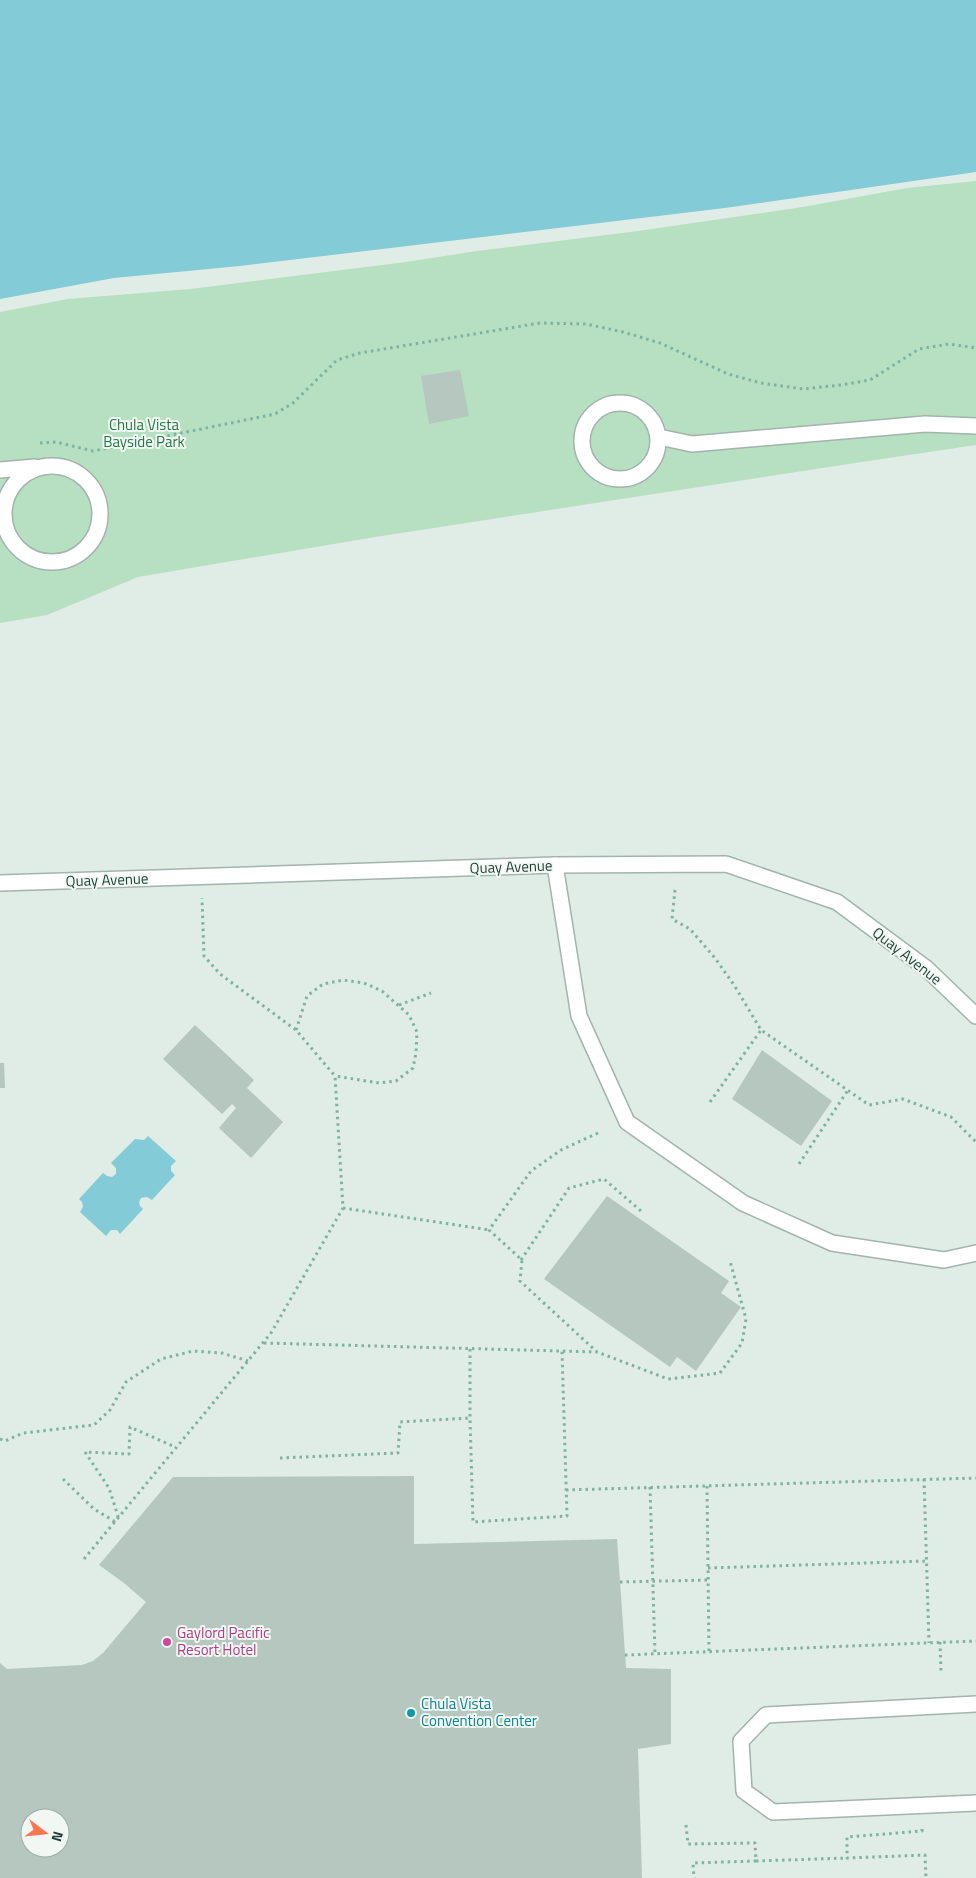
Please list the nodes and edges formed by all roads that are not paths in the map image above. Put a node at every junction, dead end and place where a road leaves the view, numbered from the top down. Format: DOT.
graph roads {
  1 [pos="976,426"];
  2 [pos="659,437"];
  3 [pos="39,467"];
  4 [pos="0,470"];
  5 [pos="0,546"];
  6 [pos="20,550"];
  7 [pos="555,865"];
  8 [pos="0,883"];
  9 [pos="976,1016"];
  10 [pos="976,1253"];
  11 [pos="976,1704"];
  12 [pos="976,1803"];
  1 -- 2 [label="street"];
  2 -- 2 [label="street"];
  3 -- 4 [label="street"];
  3 -- 6 [label="street"];
  3 -- 6 [label="street"];
  5 -- 6 [label="street"];
  7 -- 8 [label="street, Quay Avenue"];
  7 -- 9 [label="street, Quay Avenue"];
  7 -- 10 [label="street"];
  11 -- 12 [label="street"];
}
